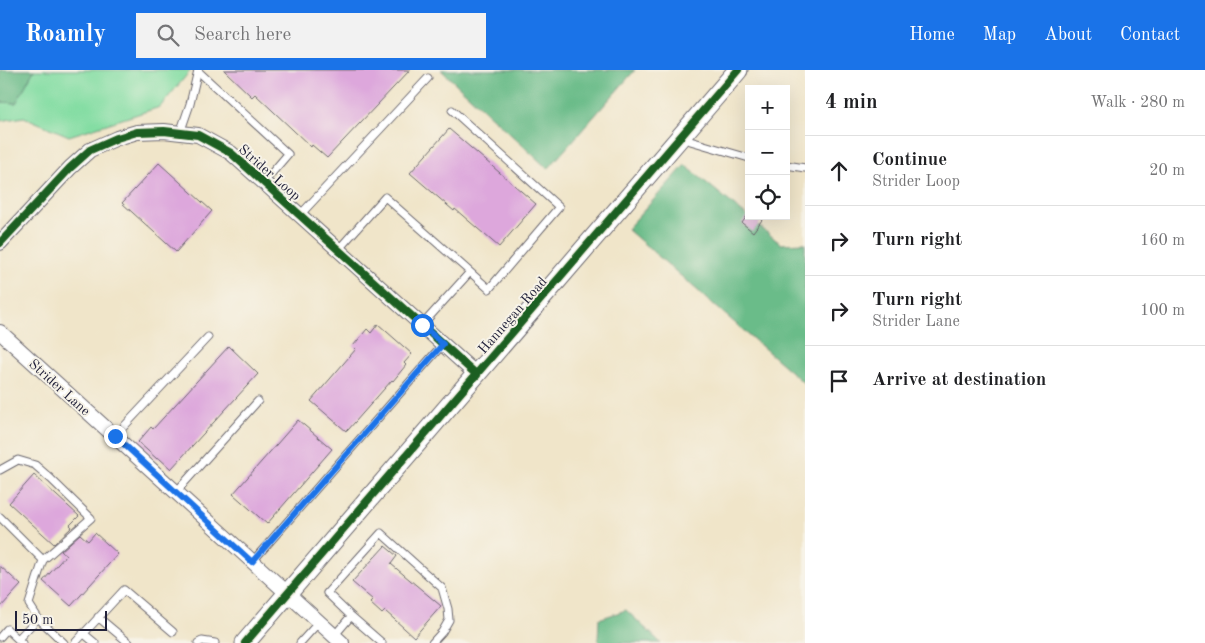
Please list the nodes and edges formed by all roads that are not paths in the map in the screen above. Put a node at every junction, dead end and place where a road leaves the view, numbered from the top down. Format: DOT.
graph roads {
  1 [pos="198,70"];
  2 [pos="738,70"];
  3 [pos="428,78"];
  4 [pos="452,110"];
  5 [pos="180,133"];
  6 [pos="680,138"];
  7 [pos="745,157"];
  8 [pos="790,166"];
  9 [pos="805,168"];
  10 [pos="264,182"];
  11 [pos="300,215"];
  12 [pos="0,243"];
  13 [pos="338,250"];
  14 [pos="470,272"];
  15 [pos="422,325"];
  16 [pos="0,332"];
  17 [pos="208,337"];
  18 [pos="443,344"];
  19 [pos="477,375"];
  20 [pos="258,401"];
  21 [pos="115,436"];
  22 [pos="0,470"];
  23 [pos="176,492"];
  24 [pos="0,517"];
  25 [pos="43,560"];
  26 [pos="252,562"];
  27 [pos="288,594"];
  28 [pos="98,616"];
  29 [pos="351,616"];
  30 [pos="38,618"];
  31 [pos="319,622"];
  32 [pos="172,632"];
  33 [pos="84,633"];
  34 [pos="0,637"];
  35 [pos="338,639"];
  36 [pos="20,641"];
  37 [pos="64,643"];
  38 [pos="75,643"];
  39 [pos="95,643"];
  40 [pos="129,643"];
  41 [pos="198,643"];
  42 [pos="215,643"];
  43 [pos="245,643"];
  44 [pos="300,643"];
  45 [pos="382,643"];
  46 [pos="432,643"];
  1 -- 5 [label="lane"];
  1 -- 10 [label="lane"];
  2 -- 6 [label="main road, Hannegan Road"];
  3 -- 11 [label="lane"];
  4 -- 14 [label="lane"];
  5 -- 10 [label="street, Strider Loop"];
  5 -- 12 [label="street, Strider Loop"];
  6 -- 7 [label="lane"];
  6 -- 19 [label="main road, Hannegan Road"];
  8 -- 9 [label="lane"];
  10 -- 11 [label="street, Strider Loop"];
  11 -- 13 [label="street, Strider Loop"];
  13 -- 14 [label="lane"];
  13 -- 15 [label="street, Strider Loop"];
  14 -- 15 [label="lane"];
  15 -- 18 [label="street, Strider Loop"];
  16 -- 21 [label="street, Strider Lane"];
  17 -- 21 [label="lane"];
  18 -- 19 [label="street, Strider Loop"];
  18 -- 26 [label="lane"];
  19 -- 27 [label="main road, Hannegan Road"];
  20 -- 23 [label="lane"];
  21 -- 23 [label="street, Strider Lane"];
  22 -- 25 [label="lane"];
  23 -- 26 [label="street, Strider Lane"];
  24 -- 25 [label="lane"];
  25 -- 30 [label="lane"];
  26 -- 27 [label="street, Strider Lane"];
  27 -- 31 [label="street, Strider Lane"];
  27 -- 43 [label="main road, Hannegan Road"];
  28 -- 32 [label="lane"];
  28 -- 33 [label="lane"];
  28 -- 40 [label="lane"];
  29 -- 35 [label="lane"];
  29 -- 45 [label="lane"];
  29 -- 46 [label="lane"];
  30 -- 36 [label="lane"];
  30 -- 37 [label="lane"];
  31 -- 35 [label="street, Strider Lane"];
  31 -- 44 [label="lane"];
  33 -- 38 [label="lane"];
  33 -- 39 [label="lane"];
  34 -- 36 [label="lane"];
  41 -- 42 [label="lane"];
}
